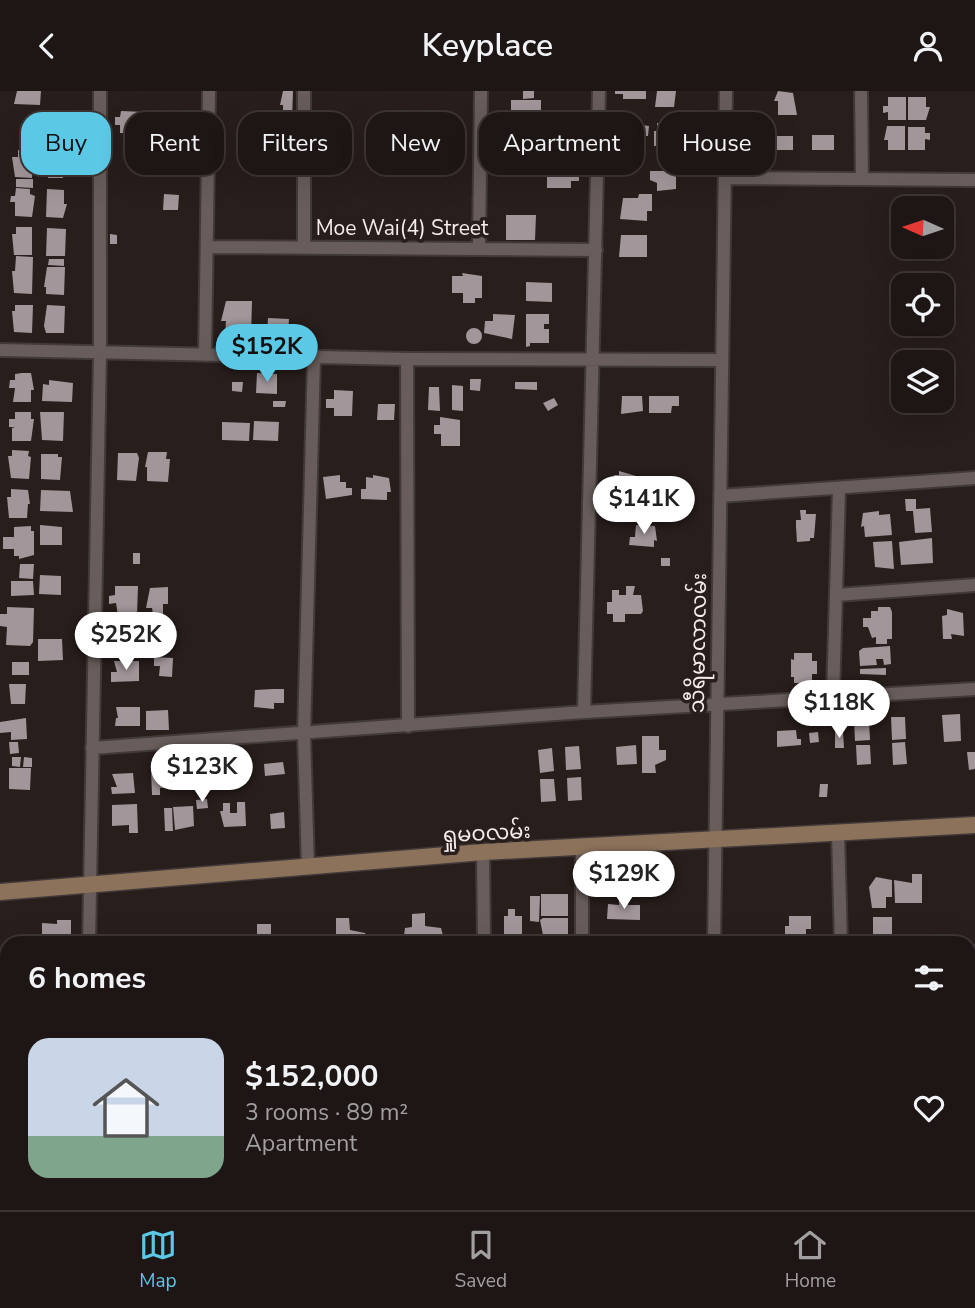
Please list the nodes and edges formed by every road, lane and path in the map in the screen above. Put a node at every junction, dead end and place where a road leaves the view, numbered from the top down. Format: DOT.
graph roads {
  1 [pos="100,91"];
  2 [pos="209,91"];
  3 [pos="304,91"];
  4 [pos="481,91"];
  5 [pos="599,91"];
  6 [pos="726,91"];
  7 [pos="861,91"];
  8 [pos="725,178"];
  9 [pos="862,179"];
  10 [pos="975,180"];
  11 [pos="208,247"];
  12 [pos="304,247"];
  13 [pos="479,247"];
  14 [pos="596,250"];
  15 [pos="0,350"];
  16 [pos="100,352"];
  17 [pos="205,355"];
  18 [pos="314,358"];
  19 [pos="407,359"];
  20 [pos="722,360"];
  21 [pos="593,362"];
  22 [pos="975,478"];
  23 [pos="839,490"];
  24 [pos="720,496"];
  25 [pos="975,585"];
  26 [pos="836,595"];
  27 [pos="975,689"];
  28 [pos="833,697"];
  29 [pos="717,703"];
  30 [pos="584,712"];
  31 [pos="408,726"];
  32 [pos="304,734"];
  33 [pos="92,748"];
  34 [pos="975,825"];
  35 [pos="838,832"];
  36 [pos="714,839"];
  37 [pos="582,849"];
  38 [pos="483,852"];
  39 [pos="308,868"];
  40 [pos="90,883"];
  41 [pos="0,892"];
  42 [pos="89,936"];
  43 [pos="484,936"];
  44 [pos="582,936"];
  45 [pos="714,936"];
  46 [pos="841,936"];
  1 -- 16 [label="street"];
  2 -- 11 [label="street"];
  3 -- 12 [label="street"];
  4 -- 13 [label="street"];
  5 -- 14 [label="street"];
  6 -- 8 [label="street, သီရိမာလာလမ်း"];
  7 -- 9 [label="street"];
  8 -- 9 [label="street"];
  8 -- 20 [label="street, သီရိမာလာလမ်း"];
  9 -- 10 [label="street"];
  11 -- 12 [label="street, Moe Wai(4) Street"];
  11 -- 17 [label="street"];
  12 -- 13 [label="street, Moe Wai(4) Street"];
  13 -- 14 [label="street, Moe Wai(4) Street"];
  14 -- 21 [label="street"];
  15 -- 16 [label="street"];
  16 -- 17 [label="street"];
  16 -- 33 [label="street"];
  17 -- 18 [label="street"];
  18 -- 19 [label="street"];
  18 -- 32 [label="street"];
  19 -- 21 [label="street"];
  19 -- 31 [label="street"];
  20 -- 21 [label="street"];
  20 -- 24 [label="street, သီရိမာလာလမ်း"];
  21 -- 30 [label="street"];
  22 -- 23 [label="street"];
  23 -- 24 [label="street"];
  23 -- 26 [label="street"];
  24 -- 29 [label="street, သီရိမာလာလမ်း"];
  25 -- 26 [label="street"];
  26 -- 28 [label="street"];
  27 -- 28 [label="street"];
  28 -- 29 [label="street"];
  29 -- 30 [label="street"];
  29 -- 36 [label="street, သီရိမာလာလမ်း"];
  30 -- 31 [label="street"];
  31 -- 32 [label="street"];
  32 -- 33 [label="street"];
  32 -- 39 [label="street"];
  33 -- 40 [label="street"];
  34 -- 35 [label="street, ရှုမဝလမ်း"];
  35 -- 36 [label="street, ရှုမဝလမ်း"];
  35 -- 46 [label="street"];
  36 -- 37 [label="street, ရှုမဝလမ်း"];
  36 -- 45 [label="street, သီရိမာလာလမ်း"];
  37 -- 38 [label="street, ရှုမဝလမ်း"];
  37 -- 44 [label="street"];
  38 -- 39 [label="street, ရှုမဝလမ်း"];
  38 -- 43 [label="street"];
  39 -- 40 [label="street, ရှုမဝလမ်း"];
  40 -- 41 [label="street, ရှုမဝလမ်း"];
  40 -- 42 [label="street"];
}
